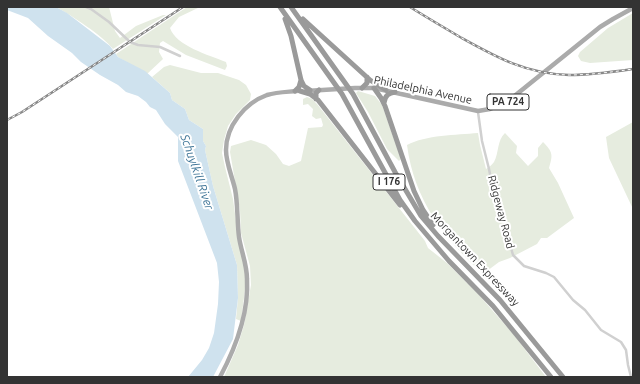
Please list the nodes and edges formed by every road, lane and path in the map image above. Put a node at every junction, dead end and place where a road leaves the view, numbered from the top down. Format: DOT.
graph roads {
  1 [pos="86,7"];
  2 [pos="280,7"];
  3 [pos="292,7"];
  4 [pos="633,8"];
  5 [pos="180,56"];
  6 [pos="367,77"];
  7 [pos="301,80"];
  8 [pos="362,88"];
  9 [pos="374,88"];
  10 [pos="310,90"];
  11 [pos="319,90"];
  12 [pos="386,90"];
  13 [pos="297,91"];
  14 [pos="395,92"];
  15 [pos="316,99"];
  16 [pos="384,104"];
  17 [pos="478,111"];
  18 [pos="456,254"];
  19 [pos="449,261"];
  20 [pos="220,377"];
  21 [pos="551,377"];
  22 [pos="563,377"];
  23 [pos="632,377"];
  1 -- 5 [label="street"];
  2 -- 7 [label="highway"];
  2 -- 19 [label="highway, Morgantown Expressway / I 176"];
  3 -- 6 [label="highway"];
  3 -- 18 [label="highway, Morgantown Expressway / I 176"];
  4 -- 17 [label="main road, Philadelphia Avenue / PA 724"];
  6 -- 8 [label="highway"];
  6 -- 12 [label="highway"];
  7 -- 10 [label="highway"];
  7 -- 13 [label="highway"];
  8 -- 9 [label="main road, Philadelphia Avenue / PA 724"];
  8 -- 11 [label="main road, Philadelphia Avenue / PA 724"];
  9 -- 12 [label="main road, Philadelphia Avenue / PA 724"];
  9 -- 16 [label="highway"];
  10 -- 11 [label="main road, Philadelphia Avenue / PA 724"];
  10 -- 13 [label="main road, Philadelphia Avenue / PA 724"];
  11 -- 15 [label="highway"];
  12 -- 14 [label="main road, Philadelphia Avenue / PA 724"];
  13 -- 15 [label="highway"];
  13 -- 20 [label="main road, Philadelphia Avenue / PA 724"];
  14 -- 16 [label="highway"];
  14 -- 17 [label="main road, Philadelphia Avenue / PA 724"];
  15 -- 19 [label="highway"];
  16 -- 18 [label="highway"];
  17 -- 23 [label="street, Ridgeway Road"];
  18 -- 22 [label="highway, Morgantown Expressway / I 176"];
  19 -- 21 [label="highway, Morgantown Expressway / I 176"];
}
